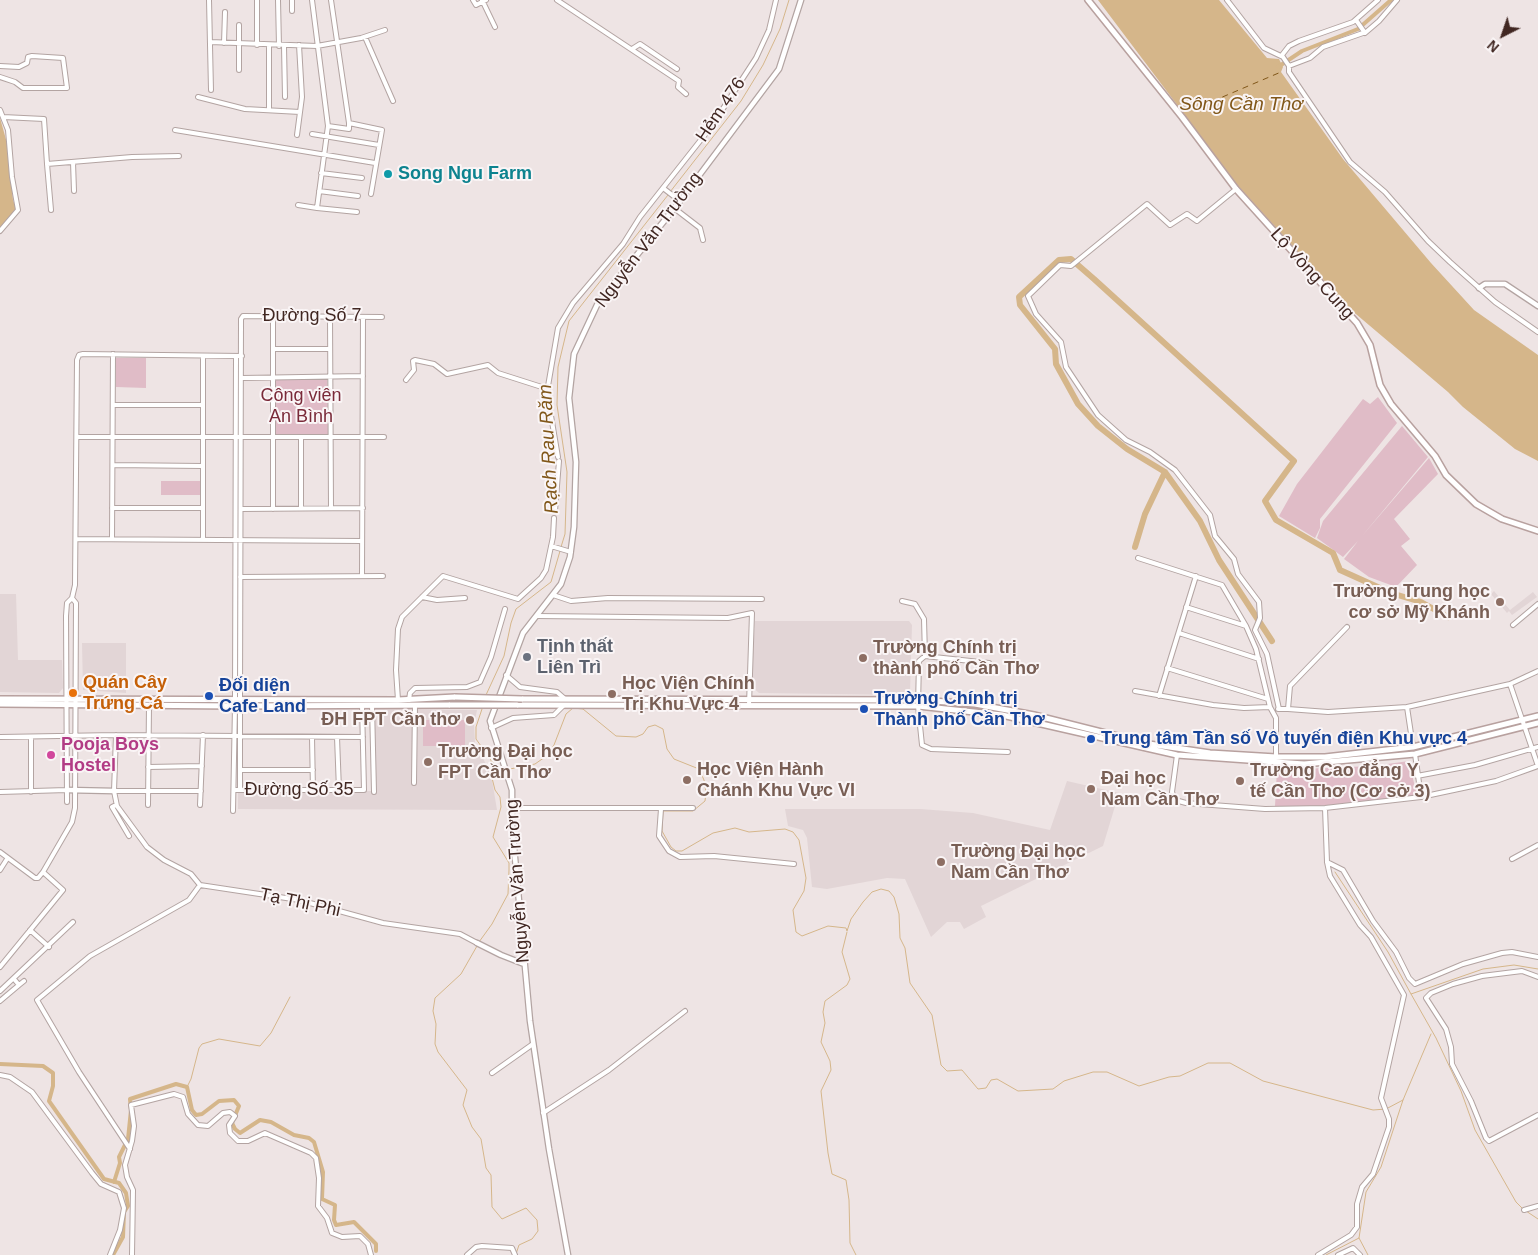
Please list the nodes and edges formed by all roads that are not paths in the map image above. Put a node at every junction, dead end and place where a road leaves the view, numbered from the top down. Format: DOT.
graph roads {
  1 [pos="209,0"];
  2 [pos="257,0"];
  3 [pos="278,0"];
  4 [pos="292,0"];
  5 [pos="312,0"];
  6 [pos="331,0"];
  7 [pos="474,0"];
  8 [pos="484,0"];
  9 [pos="557,0"];
  10 [pos="776,0"];
  11 [pos="801,0"];
  12 [pos="1088,0"];
  13 [pos="1227,0"];
  14 [pos="1378,0"];
  15 [pos="1397,0"];
  16 [pos="292,11"];
  17 [pos="225,12"];
  18 [pos="1357,21"];
  19 [pos="239,25"];
  20 [pos="495,27"];
  21 [pos="385,30"];
  22 [pos="1363,32"];
  23 [pos="365,37"];
  24 [pos="210,42"];
  25 [pos="224,43"];
  26 [pos="336,43"];
  27 [pos="240,44"];
  28 [pos="257,45"];
  29 [pos="298,45"];
  30 [pos="270,46"];
  31 [pos="281,46"];
  32 [pos="317,46"];
  33 [pos="632,49"];
  34 [pos="1283,56"];
  35 [pos="0,66"];
  36 [pos="1290,66"];
  37 [pos="677,69"];
  38 [pos="239,70"];
  39 [pos="0,76"];
  40 [pos="211,90"];
  41 [pos="686,94"];
  42 [pos="285,96"];
  43 [pos="198,97"];
  44 [pos="393,102"];
  45 [pos="0,110"];
  46 [pos="269,110"];
  47 [pos="300,112"];
  48 [pos="3,116"];
  49 [pos="349,123"];
  50 [pos="328,126"];
  51 [pos="175,130"];
  52 [pos="312,134"];
  53 [pos="297,135"];
  54 [pos="327,137"];
  55 [pos="379,145"];
  56 [pos="324,155"];
  57 [pos="179,156"];
  58 [pos="73,162"];
  59 [pos="375,163"];
  60 [pos="47,164"];
  61 [pos="321,173"];
  62 [pos="362,178"];
  63 [pos="663,189"];
  64 [pos="1236,189"];
  65 [pos="74,190"];
  66 [pos="319,191"];
  67 [pos="371,194"];
  68 [pos="358,196"];
  69 [pos="679,200"];
  70 [pos="298,205"];
  71 [pos="317,208"];
  72 [pos="674,208"];
  73 [pos="51,210"];
  74 [pos="357,212"];
  75 [pos="0,231"];
  76 [pos="703,240"];
  77 [pos="1479,288"];
  78 [pos="1538,306"];
  79 [pos="273,316"];
  80 [pos="330,316"];
  81 [pos="363,316"];
  82 [pos="382,317"];
  83 [pos="1538,332"];
  84 [pos="273,349"];
  85 [pos="330,349"];
  86 [pos="113,354"];
  87 [pos="203,356"];
  88 [pos="236,356"];
  89 [pos="242,356"];
  90 [pos="363,376"];
  91 [pos="330,377"];
  92 [pos="242,378"];
  93 [pos="273,378"];
  94 [pos="406,380"];
  95 [pos="548,389"];
  96 [pos="113,405"];
  97 [pos="202,405"];
  98 [pos="77,436"];
  99 [pos="113,436"];
  100 [pos="202,436"];
  101 [pos="301,436"];
  102 [pos="238,437"];
  103 [pos="273,437"];
  104 [pos="330,437"];
  105 [pos="362,437"];
  106 [pos="384,437"];
  107 [pos="112,465"];
  108 [pos="202,466"];
  109 [pos="112,508"];
  110 [pos="202,508"];
  111 [pos="301,508"];
  112 [pos="331,508"];
  113 [pos="362,508"];
  114 [pos="241,509"];
  115 [pos="273,509"];
  116 [pos="555,511"];
  117 [pos="554,518"];
  118 [pos="1538,531"];
  119 [pos="76,539"];
  120 [pos="112,539"];
  121 [pos="203,539"];
  122 [pos="235,539"];
  123 [pos="241,539"];
  124 [pos="362,541"];
  125 [pos="553,547"];
  126 [pos="568,551"];
  127 [pos="1138,558"];
  128 [pos="362,576"];
  129 [pos="383,576"];
  130 [pos="1196,576"];
  131 [pos="238,577"];
  132 [pos="553,595"];
  133 [pos="422,597"];
  134 [pos="72,598"];
  135 [pos="465,598"];
  136 [pos="762,598"];
  137 [pos="902,601"];
  138 [pos="1538,604"];
  139 [pos="1186,607"];
  140 [pos="504,609"];
  141 [pos="537,616"];
  142 [pos="1513,625"];
  143 [pos="1246,626"];
  144 [pos="1347,627"];
  145 [pos="1178,633"];
  146 [pos="925,656"];
  147 [pos="1259,659"];
  148 [pos="989,663"];
  149 [pos="1167,668"];
  150 [pos="1538,672"];
  151 [pos="506,675"];
  152 [pos="1510,684"];
  153 [pos="1135,691"];
  154 [pos="1159,696"];
  155 [pos="67,698"];
  156 [pos="75,698"];
  157 [pos="149,698"];
  158 [pos="0,699"];
  159 [pos="238,699"];
  160 [pos="821,699"];
  161 [pos="1268,699"];
  162 [pos="398,700"];
  163 [pos="409,700"];
  164 [pos="918,700"];
  165 [pos="362,702"];
  166 [pos="565,702"];
  167 [pos="749,702"];
  168 [pos="0,704"];
  169 [pos="149,705"];
  170 [pos="372,705"];
  171 [pos="415,705"];
  172 [pos="66,706"];
  173 [pos="74,706"];
  174 [pos="238,706"];
  175 [pos="821,706"];
  176 [pos="918,706"];
  177 [pos="1407,707"];
  178 [pos="1003,708"];
  179 [pos="1272,709"];
  180 [pos="1279,709"];
  181 [pos="1288,709"];
  182 [pos="1002,715"];
  183 [pos="1538,716"];
  184 [pos="1524,720"];
  185 [pos="1538,723"];
  186 [pos="1526,727"];
  187 [pos="491,728"];
  188 [pos="75,735"];
  189 [pos="116,735"];
  190 [pos="148,735"];
  191 [pos="203,735"];
  192 [pos="67,736"];
  193 [pos="235,736"];
  194 [pos="240,736"];
  195 [pos="0,737"];
  196 [pos="31,737"];
  197 [pos="312,737"];
  198 [pos="337,737"];
  199 [pos="362,737"];
  200 [pos="1148,747"];
  201 [pos="1414,747"];
  202 [pos="1538,747"];
  203 [pos="1533,749"];
  204 [pos="1008,752"];
  205 [pos="1210,753"];
  206 [pos="1349,754"];
  207 [pos="1415,754"];
  208 [pos="1176,756"];
  209 [pos="1210,759"];
  210 [pos="1276,760"];
  211 [pos="1350,761"];
  212 [pos="148,766"];
  213 [pos="202,766"];
  214 [pos="1538,766"];
  215 [pos="240,770"];
  216 [pos="313,770"];
  217 [pos="1417,776"];
  218 [pos="414,783"];
  219 [pos="66,790"];
  220 [pos="234,790"];
  221 [pos="240,790"];
  222 [pos="338,790"];
  223 [pos="114,791"];
  224 [pos="148,791"];
  225 [pos="201,791"];
  226 [pos="313,791"];
  227 [pos="0,792"];
  228 [pos="32,792"];
  229 [pos="76,792"];
  230 [pos="374,792"];
  231 [pos="1421,797"];
  232 [pos="67,802"];
  233 [pos="116,805"];
  234 [pos="148,805"];
  235 [pos="200,805"];
  236 [pos="512,808"];
  237 [pos="693,808"];
  238 [pos="1325,808"];
  239 [pos="661,809"];
  240 [pos="233,811"];
  241 [pos="129,836"];
  242 [pos="1538,845"];
  243 [pos="0,852"];
  244 [pos="8,858"];
  245 [pos="1512,859"];
  246 [pos="1327,862"];
  247 [pos="794,864"];
  248 [pos="0,870"];
  249 [pos="43,872"];
  250 [pos="200,885"];
  251 [pos="73,922"];
  252 [pos="30,930"];
  253 [pos="478,943"];
  254 [pos="49,947"];
  255 [pos="1538,957"];
  256 [pos="524,964"];
  257 [pos="0,967"];
  258 [pos="1538,977"];
  259 [pos="14,979"];
  260 [pos="24,981"];
  261 [pos="19,985"];
  262 [pos="0,991"];
  263 [pos="0,1001"];
  264 [pos="685,1011"];
  265 [pos="533,1044"];
  266 [pos="492,1073"];
  267 [pos="0,1075"];
  268 [pos="543,1113"];
  269 [pos="1538,1115"];
  270 [pos="130,1149"];
  271 [pos="1538,1206"];
  272 [pos="123,1209"];
  273 [pos="1524,1210"];
  274 [pos="133,1211"];
  275 [pos="1349,1238"];
  276 [pos="1354,1247"];
  277 [pos="110,1255"];
  278 [pos="132,1255"];
  279 [pos="371,1255"];
  280 [pos="466,1255"];
  281 [pos="515,1255"];
  282 [pos="568,1255"];
  283 [pos="1318,1255"];
  284 [pos="1338,1255"];
  285 [pos="1360,1255"];
  1 -- 24 [label="street"];
  2 -- 28 [label="street"];
  3 -- 31 [label="street"];
  4 -- 16 [label="street"];
  5 -- 32 [label="street"];
  6 -- 26 [label="street"];
  7 -- 8 [label="street"];
  8 -- 20 [label="street"];
  9 -- 33 [label="street"];
  10 -- 63 [label="street, Hẻm 476"];
  11 -- 69 [label="street, Nguyễn Văn Trường"];
  12 -- 64 [label="main road, Lộ Vòng Cung"];
  13 -- 34 [label="street"];
  14 -- 18 [label="street"];
  15 -- 22 [label="street"];
  17 -- 25 [label="street"];
  18 -- 22 [label="street"];
  18 -- 34 [label="street"];
  19 -- 27 [label="street"];
  21 -- 23 [label="street"];
  22 -- 36 [label="street"];
  23 -- 26 [label="street"];
  23 -- 44 [label="street"];
  24 -- 25 [label="street"];
  24 -- 40 [label="street"];
  25 -- 27 [label="street"];
  26 -- 32 [label="street"];
  26 -- 49 [label="street"];
  27 -- 28 [label="street"];
  27 -- 38 [label="street"];
  28 -- 30 [label="street"];
  29 -- 31 [label="street"];
  29 -- 32 [label="street"];
  29 -- 47 [label="street"];
  30 -- 31 [label="street"];
  30 -- 46 [label="street"];
  31 -- 42 [label="street"];
  32 -- 50 [label="street"];
  33 -- 37 [label="street"];
  33 -- 41 [label="street"];
  34 -- 36 [label="street"];
  35 -- 39 [label="street"];
  36 -- 77 [label="street"];
  43 -- 46 [label="street"];
  45 -- 48 [label="street"];
  46 -- 47 [label="street"];
  47 -- 53 [label="street"];
  48 -- 60 [label="street"];
  48 -- 75 [label="street"];
  49 -- 50 [label="street"];
  49 -- 55 [label="street"];
  50 -- 54 [label="street"];
  51 -- 56 [label="street"];
  52 -- 54 [label="street"];
  54 -- 55 [label="street"];
  54 -- 56 [label="street"];
  55 -- 59 [label="street"];
  56 -- 59 [label="street"];
  56 -- 61 [label="street"];
  57 -- 58 [label="street"];
  58 -- 60 [label="street"];
  58 -- 65 [label="street"];
  59 -- 67 [label="street"];
  60 -- 73 [label="street"];
  61 -- 62 [label="street"];
  61 -- 66 [label="street"];
  63 -- 69 [label="street"];
  63 -- 95 [label="street, Hẻm 476"];
  64 -- 118 [label="main road, Lộ Vòng Cung"];
  64 -- 180 [label="street"];
  66 -- 68 [label="street"];
  66 -- 71 [label="street"];
  69 -- 72 [label="street, Nguyễn Văn Trường"];
  70 -- 71 [label="street"];
  71 -- 74 [label="street"];
  72 -- 76 [label="street"];
  72 -- 126 [label="street, Nguyễn Văn Trường"];
  77 -- 78 [label="street"];
  77 -- 83 [label="street"];
  79 -- 80 [label="street, Đường Số 7"];
  79 -- 84 [label="street"];
  79 -- 89 [label="street, Đường Số 7"];
  80 -- 81 [label="street, Đường Số 7"];
  80 -- 85 [label="street"];
  81 -- 82 [label="street, Đường Số 7"];
  81 -- 90 [label="street"];
  84 -- 85 [label="street"];
  84 -- 93 [label="street"];
  85 -- 91 [label="street"];
  86 -- 87 [label="street"];
  86 -- 96 [label="street"];
  86 -- 98 [label="street"];
  87 -- 88 [label="street"];
  87 -- 97 [label="street"];
  88 -- 89 [label="street"];
  88 -- 102 [label="street"];
  89 -- 92 [label="street"];
  90 -- 91 [label="street"];
  90 -- 105 [label="street"];
  91 -- 93 [label="street"];
  91 -- 104 [label="street"];
  92 -- 93 [label="street"];
  92 -- 102 [label="street"];
  93 -- 103 [label="street"];
  94 -- 95 [label="street"];
  95 -- 116 [label="street, Hẻm 476"];
  96 -- 97 [label="street"];
  96 -- 99 [label="street"];
  97 -- 100 [label="street"];
  98 -- 99 [label="street"];
  98 -- 119 [label="street"];
  99 -- 100 [label="street"];
  99 -- 107 [label="street"];
  100 -- 102 [label="street"];
  100 -- 108 [label="street"];
  101 -- 103 [label="street"];
  101 -- 104 [label="street"];
  101 -- 111 [label="street"];
  102 -- 103 [label="street"];
  102 -- 114 [label="street"];
  102 -- 122 [label="street"];
  103 -- 115 [label="street"];
  104 -- 105 [label="street"];
  104 -- 112 [label="street"];
  105 -- 106 [label="street"];
  105 -- 113 [label="street"];
  107 -- 108 [label="street"];
  107 -- 109 [label="street"];
  108 -- 110 [label="street"];
  109 -- 110 [label="street"];
  109 -- 120 [label="street"];
  110 -- 121 [label="street"];
  111 -- 112 [label="street"];
  111 -- 115 [label="street"];
  112 -- 113 [label="street"];
  113 -- 124 [label="street"];
  114 -- 115 [label="street"];
  114 -- 123 [label="street"];
  117 -- 125 [label="street"];
  119 -- 120 [label="street"];
  119 -- 134 [label="street"];
  120 -- 121 [label="street"];
  121 -- 122 [label="street"];
  122 -- 123 [label="street"];
  122 -- 131 [label="street"];
  123 -- 124 [label="street"];
  123 -- 131 [label="street"];
  124 -- 128 [label="street"];
  125 -- 126 [label="street"];
  125 -- 133 [label="street"];
  126 -- 132 [label="street, Nguyễn Văn Trường"];
  127 -- 130 [label="street"];
  128 -- 129 [label="street"];
  128 -- 131 [label="street"];
  130 -- 139 [label="street"];
  130 -- 143 [label="street"];
  131 -- 159 [label="street"];
  132 -- 136 [label="street"];
  132 -- 141 [label="street, Nguyễn Văn Trường"];
  133 -- 135 [label="street"];
  133 -- 162 [label="street"];
  134 -- 155 [label="street"];
  134 -- 156 [label="street"];
  137 -- 146 [label="street"];
  138 -- 142 [label="street"];
  139 -- 143 [label="street"];
  139 -- 145 [label="street"];
  140 -- 163 [label="street"];
  141 -- 151 [label="street, Nguyễn Văn Trường"];
  141 -- 167 [label="street"];
  143 -- 147 [label="street"];
  144 -- 181 [label="street"];
  145 -- 147 [label="street"];
  145 -- 149 [label="street"];
  146 -- 148 [label="street"];
  146 -- 164 [label="street"];
  147 -- 161 [label="street"];
  149 -- 154 [label="street"];
  149 -- 161 [label="street"];
  150 -- 152 [label="street"];
  151 -- 166 [label="street"];
  151 -- 187 [label="street, Nguyễn Văn Trường"];
  152 -- 177 [label="street"];
  152 -- 184 [label="street"];
  153 -- 154 [label="street"];
  154 -- 179 [label="street"];
  155 -- 156 [label="main road"];
  155 -- 158 [label="main road"];
  155 -- 172 [label="street"];
  156 -- 157 [label="main road"];
  156 -- 173 [label="street"];
  157 -- 159 [label="main road"];
  157 -- 169 [label="main road"];
  159 -- 165 [label="main road"];
  159 -- 174 [label="street"];
  160 -- 164 [label="main road"];
  160 -- 167 [label="main road"];
  160 -- 175 [label="main road"];
  161 -- 179 [label="street"];
  162 -- 163 [label="main road"];
  162 -- 165 [label="main road"];
  163 -- 166 [label="main road, bridge"];
  164 -- 176 [label="street"];
  164 -- 178 [label="main road"];
  165 -- 170 [label="main road"];
  165 -- 174 [label="main road"];
  165 -- 199 [label="street"];
  166 -- 167 [label="main road"];
  166 -- 171 [label="main road, bridge"];
  166 -- 187 [label="street"];
  167 -- 175 [label="main road"];
  168 -- 172 [label="main road"];
  169 -- 173 [label="main road"];
  169 -- 174 [label="main road"];
  169 -- 190 [label="street"];
  170 -- 171 [label="main road"];
  170 -- 230 [label="street"];
  171 -- 218 [label="street"];
  172 -- 173 [label="main road"];
  172 -- 192 [label="street"];
  173 -- 188 [label="street"];
  174 -- 193 [label="street"];
  174 -- 194 [label="street"];
  175 -- 176 [label="main road"];
  176 -- 182 [label="main road"];
  176 -- 204 [label="street"];
  177 -- 181 [label="street"];
  177 -- 201 [label="street"];
  178 -- 182 [label="street"];
  178 -- 200 [label="main road"];
  179 -- 180 [label="street"];
  179 -- 210 [label="street"];
  180 -- 181 [label="street"];
  182 -- 200 [label="main road"];
  183 -- 184 [label="main road"];
  184 -- 186 [label="street"];
  184 -- 201 [label="main road"];
  185 -- 186 [label="main road"];
  186 -- 203 [label="street"];
  186 -- 207 [label="main road"];
  187 -- 236 [label="street, Nguyễn Văn Trường"];
  188 -- 189 [label="street"];
  188 -- 192 [label="street"];
  188 -- 229 [label="street"];
  189 -- 190 [label="street"];
  189 -- 223 [label="street"];
  190 -- 191 [label="street"];
  190 -- 212 [label="street"];
  191 -- 193 [label="street"];
  191 -- 213 [label="street"];
  192 -- 196 [label="street"];
  192 -- 219 [label="street"];
  193 -- 194 [label="street"];
  193 -- 220 [label="street"];
  194 -- 197 [label="street"];
  194 -- 215 [label="street"];
  195 -- 196 [label="street"];
  196 -- 228 [label="street"];
  197 -- 198 [label="street"];
  197 -- 216 [label="street"];
  198 -- 199 [label="street"];
  198 -- 222 [label="street"];
  199 -- 222 [label="street, Đường Số 35"];
  200 -- 205 [label="main road"];
  200 -- 208 [label="main road"];
  201 -- 206 [label="main road"];
  201 -- 207 [label="main road"];
  202 -- 203 [label="street"];
  203 -- 214 [label="street"];
  203 -- 217 [label="street"];
  205 -- 209 [label="street"];
  205 -- 210 [label="main road"];
  206 -- 210 [label="main road"];
  206 -- 211 [label="street"];
  207 -- 211 [label="main road"];
  207 -- 217 [label="street"];
  208 -- 209 [label="main road"];
  208 -- 238 [label="street"];
  209 -- 210 [label="main road"];
  210 -- 211 [label="main road"];
  212 -- 213 [label="street"];
  212 -- 224 [label="street"];
  213 -- 225 [label="street"];
  214 -- 231 [label="street"];
  215 -- 216 [label="street"];
  215 -- 221 [label="street"];
  216 -- 226 [label="street"];
  217 -- 231 [label="street"];
  219 -- 228 [label="street"];
  219 -- 229 [label="street"];
  219 -- 232 [label="street"];
  220 -- 221 [label="street, Đường Số 35"];
  220 -- 240 [label="street"];
  221 -- 226 [label="street, Đường Số 35"];
  222 -- 226 [label="street, Đường Số 35"];
  223 -- 224 [label="street"];
  223 -- 229 [label="street"];
  223 -- 233 [label="street"];
  224 -- 225 [label="street"];
  224 -- 234 [label="street"];
  225 -- 235 [label="street"];
  227 -- 228 [label="street"];
  229 -- 249 [label="street"];
  231 -- 238 [label="street"];
  233 -- 241 [label="street"];
  233 -- 250 [label="street"];
  236 -- 239 [label="street"];
  236 -- 256 [label="street, Nguyễn Văn Trường"];
  237 -- 239 [label="street"];
  238 -- 246 [label="street"];
  239 -- 247 [label="street"];
  242 -- 245 [label="street"];
  243 -- 244 [label="street"];
  244 -- 248 [label="street"];
  244 -- 249 [label="street"];
  246 -- 255 [label="street"];
  246 -- 275 [label="street"];
  249 -- 252 [label="street"];
  250 -- 253 [label="street, Tạ Thị Phi"];
  250 -- 270 [label="street"];
  251 -- 254 [label="street"];
  252 -- 254 [label="street"];
  252 -- 257 [label="street"];
  253 -- 256 [label="street, Tạ Thị Phi"];
  254 -- 259 [label="street"];
  256 -- 265 [label="street, Nguyễn Văn Trường"];
  258 -- 269 [label="street"];
  259 -- 261 [label="street"];
  259 -- 262 [label="street"];
  260 -- 261 [label="street"];
  261 -- 263 [label="street"];
  264 -- 268 [label="street"];
  265 -- 266 [label="street"];
  265 -- 268 [label="street, Nguyễn Văn Trường"];
  267 -- 272 [label="street"];
  268 -- 282 [label="street, Nguyễn Văn Trường"];
  270 -- 274 [label="street"];
  270 -- 279 [label="street"];
  271 -- 273 [label="street"];
  272 -- 274 [label="street"];
  272 -- 277 [label="street"];
  274 -- 278 [label="street"];
  275 -- 276 [label="street"];
  275 -- 283 [label="street"];
  276 -- 284 [label="street"];
  276 -- 285 [label="street"];
  280 -- 281 [label="street"];
}
